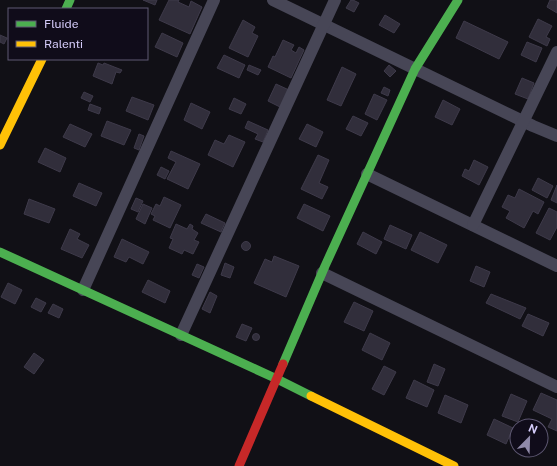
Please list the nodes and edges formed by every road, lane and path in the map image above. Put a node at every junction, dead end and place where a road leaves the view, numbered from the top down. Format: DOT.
graph roads {
  1 [pos="214,0"];
  2 [pos="273,0"];
  3 [pos="335,0"];
  4 [pos="458,0"];
  5 [pos="323,24"];
  6 [pos="557,52"];
  7 [pos="42,60"];
  8 [pos="415,69"];
  9 [pos="523,121"];
  10 [pos="557,136"];
  11 [pos="0,145"];
  12 [pos="367,174"];
  13 [pos="473,225"];
  14 [pos="0,252"];
  15 [pos="557,266"];
  16 [pos="322,273"];
  17 [pos="83,290"];
  18 [pos="180,335"];
  19 [pos="277,379"];
  20 [pos="557,386"];
  21 [pos="239,466"];
  22 [pos="454,466"];
  1 -- 17 [label="street"];
  2 -- 5 [label="street"];
  3 -- 5 [label="street"];
  4 -- 8 [label="street"];
  5 -- 8 [label="street"];
  5 -- 18 [label="street"];
  6 -- 9 [label="street"];
  7 -- 11 [label="street"];
  8 -- 9 [label="street"];
  8 -- 12 [label="street"];
  9 -- 10 [label="street"];
  9 -- 13 [label="street"];
  12 -- 13 [label="street"];
  12 -- 16 [label="street"];
  13 -- 15 [label="street"];
  14 -- 17 [label="street"];
  16 -- 19 [label="street"];
  16 -- 20 [label="street"];
  17 -- 18 [label="street"];
  18 -- 19 [label="street"];
  19 -- 21 [label="street"];
  19 -- 22 [label="street"];
}
